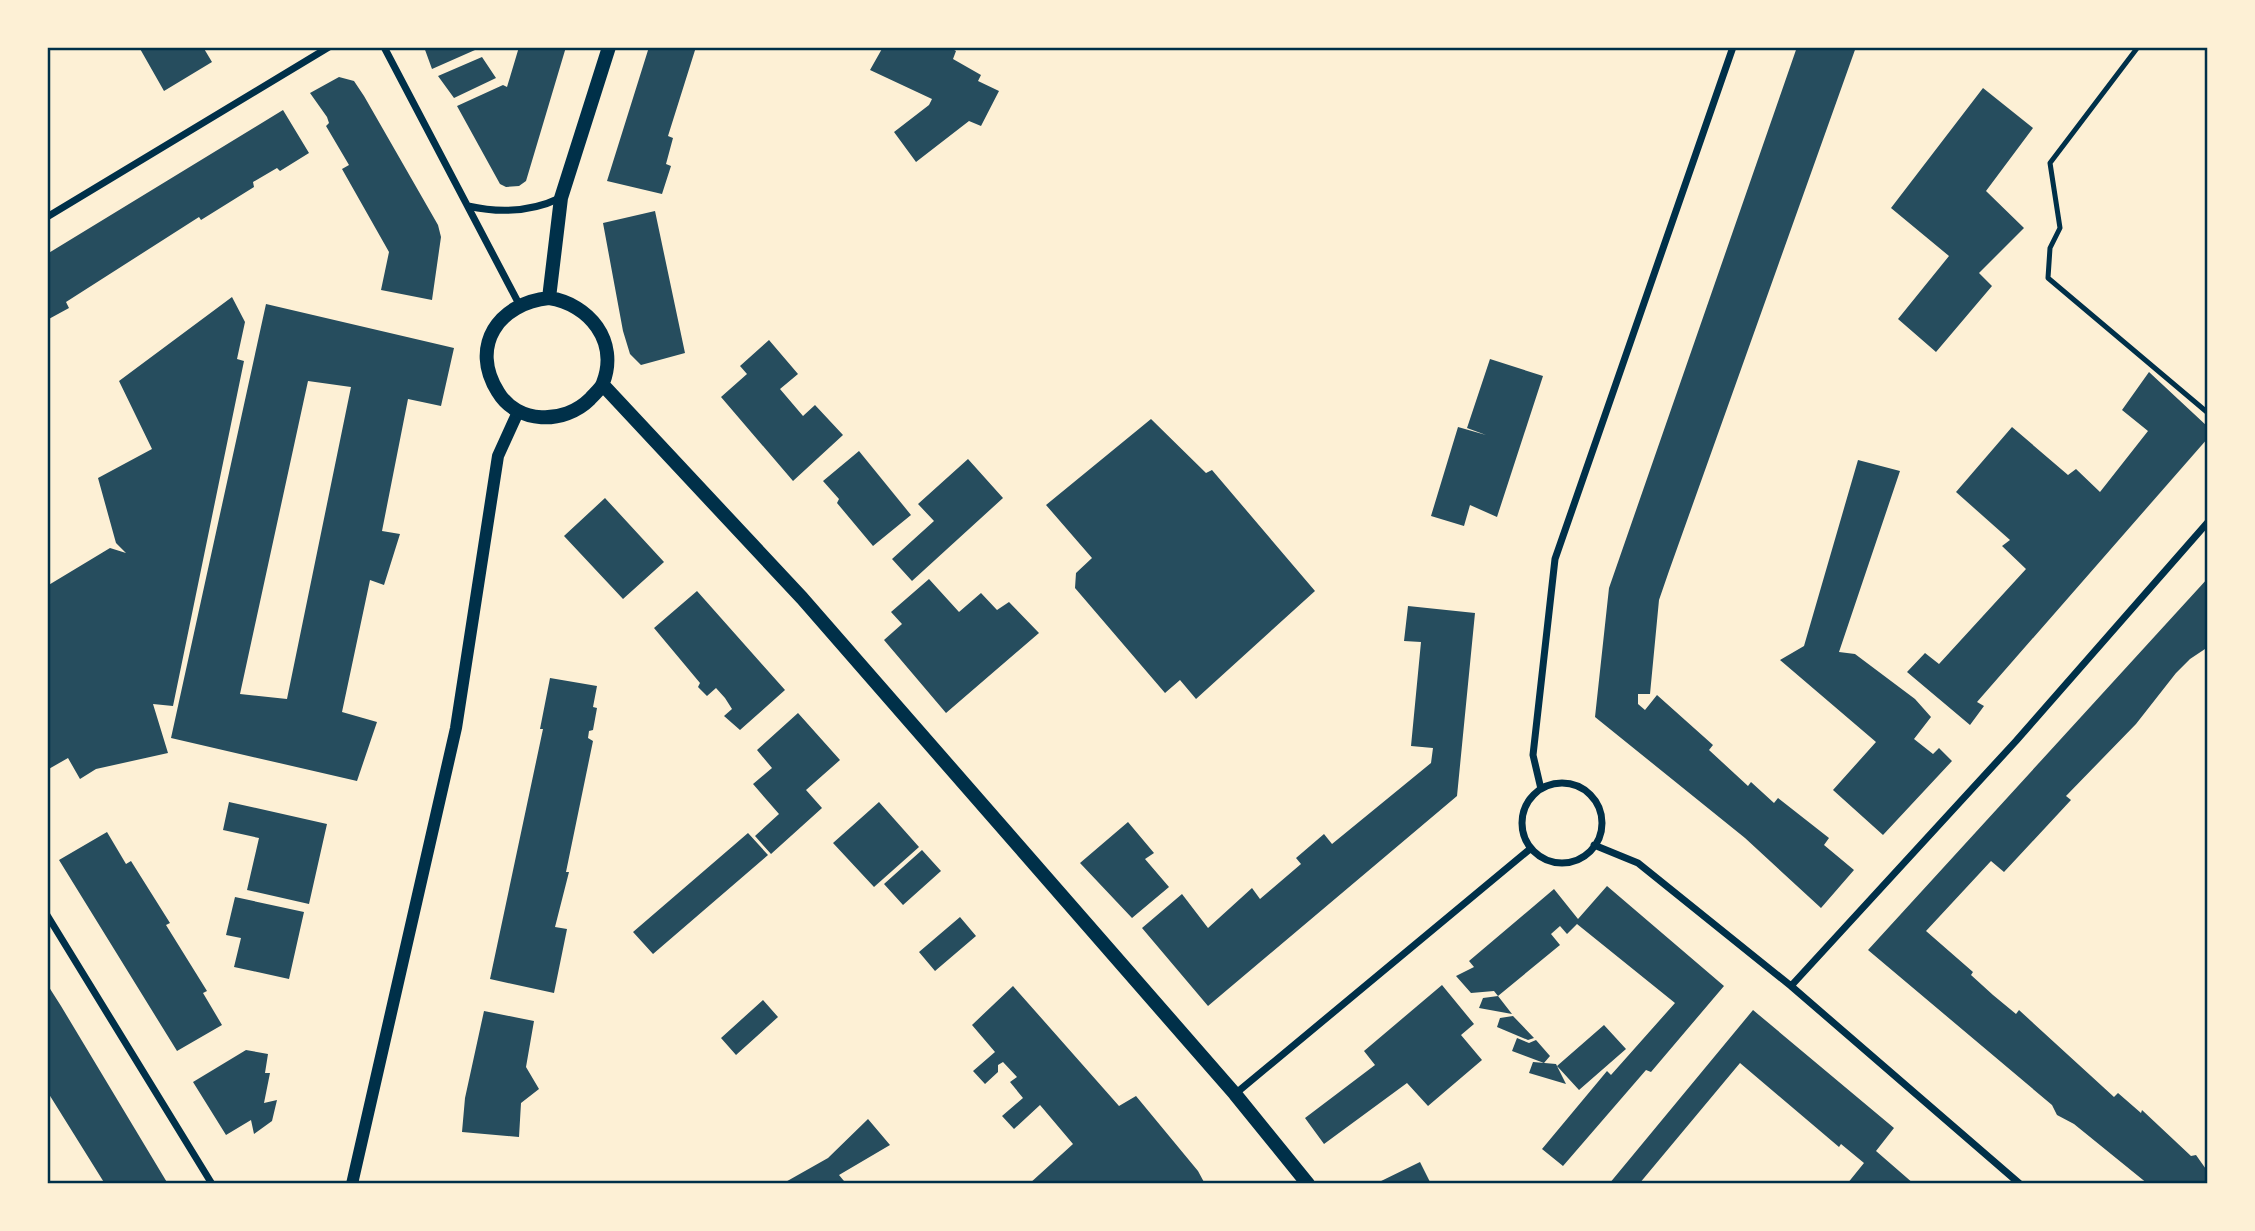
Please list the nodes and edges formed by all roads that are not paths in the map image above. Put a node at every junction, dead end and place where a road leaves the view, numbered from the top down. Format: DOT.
graph roads {
  1 [pos="329,47"];
  2 [pos="384,47"];
  3 [pos="609,47"];
  4 [pos="1732,47"];
  5 [pos="2138,47"];
  6 [pos="561,198"];
  7 [pos="468,206"];
  8 [pos="47,217"];
  9 [pos="549,298"];
  10 [pos="519,304"];
  11 [pos="603,385"];
  12 [pos="518,412"];
  13 [pos="2208,413"];
  14 [pos="2208,522"];
  15 [pos="1541,789"];
  16 [pos="1594,845"];
  17 [pos="1530,849"];
  18 [pos="47,915"];
  19 [pos="1791,986"];
  20 [pos="1236,1094"];
  21 [pos="212,1184"];
  22 [pos="352,1184"];
  23 [pos="1308,1184"];
  24 [pos="2020,1184"];
  1 -- 8 [label="street"];
  2 -- 7 [label="street"];
  3 -- 6 [label="main road"];
  4 -- 15 [label="street"];
  5 -- 13 [label="lane"];
  6 -- 7 [label="street"];
  6 -- 9 [label="main road"];
  7 -- 10 [label="street"];
  9 -- 10 [label="main road"];
  9 -- 11 [label="main road"];
  10 -- 12 [label="main road"];
  11 -- 12 [label="main road"];
  11 -- 20 [label="main road"];
  12 -- 22 [label="street"];
  14 -- 19 [label="street"];
  15 -- 16 [label="street"];
  15 -- 17 [label="street"];
  16 -- 17 [label="street"];
  16 -- 19 [label="street"];
  17 -- 20 [label="street"];
  18 -- 21 [label="street"];
  19 -- 24 [label="street"];
  20 -- 23 [label="main road"];
}
